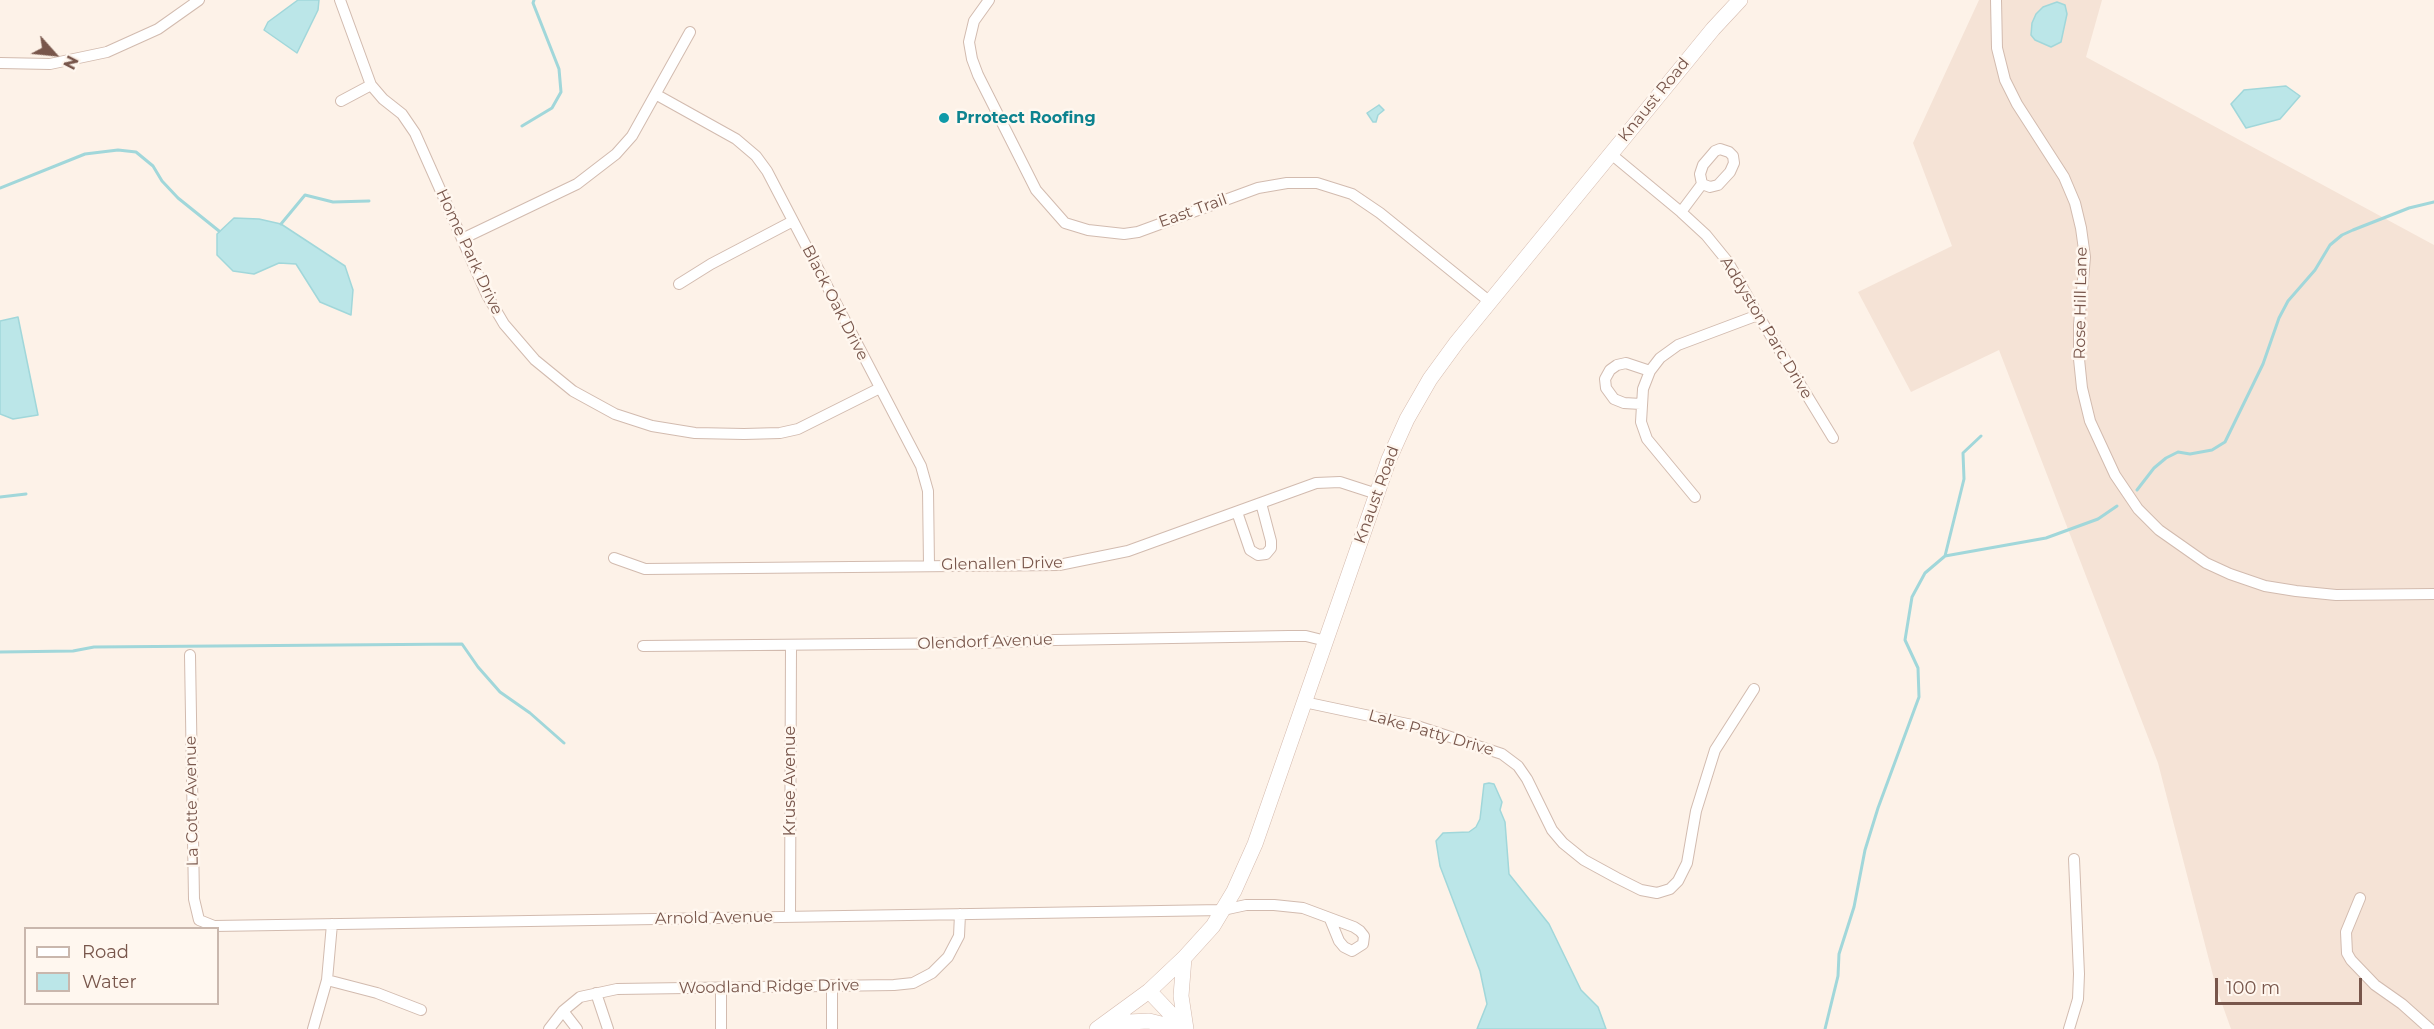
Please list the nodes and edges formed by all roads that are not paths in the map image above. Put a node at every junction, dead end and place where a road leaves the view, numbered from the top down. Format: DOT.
graph roads {
  1 [pos="199,0"];
  2 [pos="340,0"];
  3 [pos="989,0"];
  4 [pos="1740,0"];
  5 [pos="1996,0"];
  6 [pos="690,32"];
  7 [pos="0,63"];
  8 [pos="371,85"];
  9 [pos="657,95"];
  10 [pos="342,101"];
  11 [pos="1611,154"];
  12 [pos="1702,184"];
  13 [pos="1681,212"];
  14 [pos="793,221"];
  15 [pos="462,239"];
  16 [pos="679,284"];
  17 [pos="1490,302"];
  18 [pos="1758,315"];
  19 [pos="1650,371"];
  20 [pos="880,388"];
  21 [pos="1641,404"];
  22 [pos="1833,438"];
  23 [pos="1377,494"];
  24 [pos="1695,497"];
  25 [pos="1261,503"];
  26 [pos="1237,512"];
  27 [pos="614,558"];
  28 [pos="929,565"];
  29 [pos="2434,594"];
  30 [pos="1326,641"];
  31 [pos="790,645"];
  32 [pos="643,646"];
  33 [pos="190,655"];
  34 [pos="1754,689"];
  35 [pos="1304,702"];
  36 [pos="2074,859"];
  37 [pos="2360,898"];
  38 [pos="1223,910"];
  39 [pos="960,914"];
  40 [pos="790,917"];
  41 [pos="1330,919"];
  42 [pos="205,923"];
  43 [pos="332,924"];
  44 [pos="1184,958"];
  45 [pos="327,980"];
  46 [pos="832,985"];
  47 [pos="721,989"];
  48 [pos="1149,991"];
  49 [pos="596,993"];
  50 [pos="421,1010"];
  51 [pos="563,1011"];
  52 [pos="1101,1026"];
  53 [pos="313,1029"];
  54 [pos="549,1029"];
  55 [pos="576,1029"];
  56 [pos="608,1029"];
  57 [pos="721,1029"];
  58 [pos="832,1029"];
  59 [pos="1184,1029"];
  60 [pos="2069,1029"];
  61 [pos="2430,1029"];
  1 -- 7 [label="street"];
  2 -- 8 [label="street, Home Park Drive"];
  3 -- 17 [label="street, East Trail"];
  4 -- 11 [label="main road, Knaust Road"];
  5 -- 29 [label="street, Rose Hill Lane"];
  6 -- 9 [label="street"];
  8 -- 10 [label="street"];
  8 -- 15 [label="street, Home Park Drive"];
  9 -- 14 [label="street, Black Oak Drive"];
  9 -- 15 [label="street"];
  11 -- 13 [label="street, Addyston Parc Drive"];
  11 -- 17 [label="main road, Knaust Road"];
  12 -- 13 [label="street"];
  13 -- 18 [label="street, Addyston Parc Drive"];
  14 -- 16 [label="street"];
  14 -- 20 [label="street, Black Oak Drive"];
  15 -- 20 [label="street, Home Park Drive"];
  17 -- 23 [label="main road, Knaust Road"];
  18 -- 19 [label="street"];
  18 -- 22 [label="street, Addyston Parc Drive"];
  19 -- 21 [label="street"];
  19 -- 21 [label="street"];
  20 -- 28 [label="street, Black Oak Drive"];
  21 -- 24 [label="street"];
  23 -- 25 [label="street, Glenallen Drive"];
  23 -- 30 [label="main road, Knaust Road"];
  25 -- 26 [label="street, Glenallen Drive"];
  25 -- 26 [label="street"];
  26 -- 28 [label="street, Glenallen Drive"];
  27 -- 28 [label="street, Glenallen Drive"];
  30 -- 31 [label="street, Olendorf Avenue"];
  30 -- 35 [label="main road, Knaust Road"];
  31 -- 32 [label="street, Olendorf Avenue"];
  31 -- 40 [label="street, Kruse Avenue"];
  33 -- 42 [label="street, La Cotte Avenue"];
  34 -- 35 [label="street, Lake Patty Drive"];
  35 -- 38 [label="main road, Knaust Road"];
  36 -- 60 [label="street"];
  37 -- 61 [label="street"];
  38 -- 39 [label="street, Arnold Avenue"];
  38 -- 41 [label="street, Arnold Avenue"];
  38 -- 44 [label="main road, Knaust Road"];
  39 -- 40 [label="street, Arnold Avenue"];
  39 -- 46 [label="street, Woodland Ridge Drive"];
  40 -- 43 [label="street, Arnold Avenue"];
  42 -- 43 [label="street, Arnold Avenue"];
  43 -- 45 [label="street"];
  44 -- 48 [label="main road, Knaust Road"];
  44 -- 59 [label="main road"];
  45 -- 50 [label="street"];
  45 -- 53 [label="street"];
  46 -- 47 [label="street, Woodland Ridge Drive"];
  46 -- 58 [label="street"];
  47 -- 49 [label="street, Woodland Ridge Drive"];
  47 -- 57 [label="street"];
  48 -- 52 [label="main road, Knaust Road"];
  48 -- 59 [label="main road"];
  49 -- 51 [label="street, Woodland Ridge Drive"];
  49 -- 56 [label="street"];
  51 -- 54 [label="street, Woodland Ridge Drive"];
  51 -- 55 [label="street"];
  52 -- 59 [label="main road"];
}
